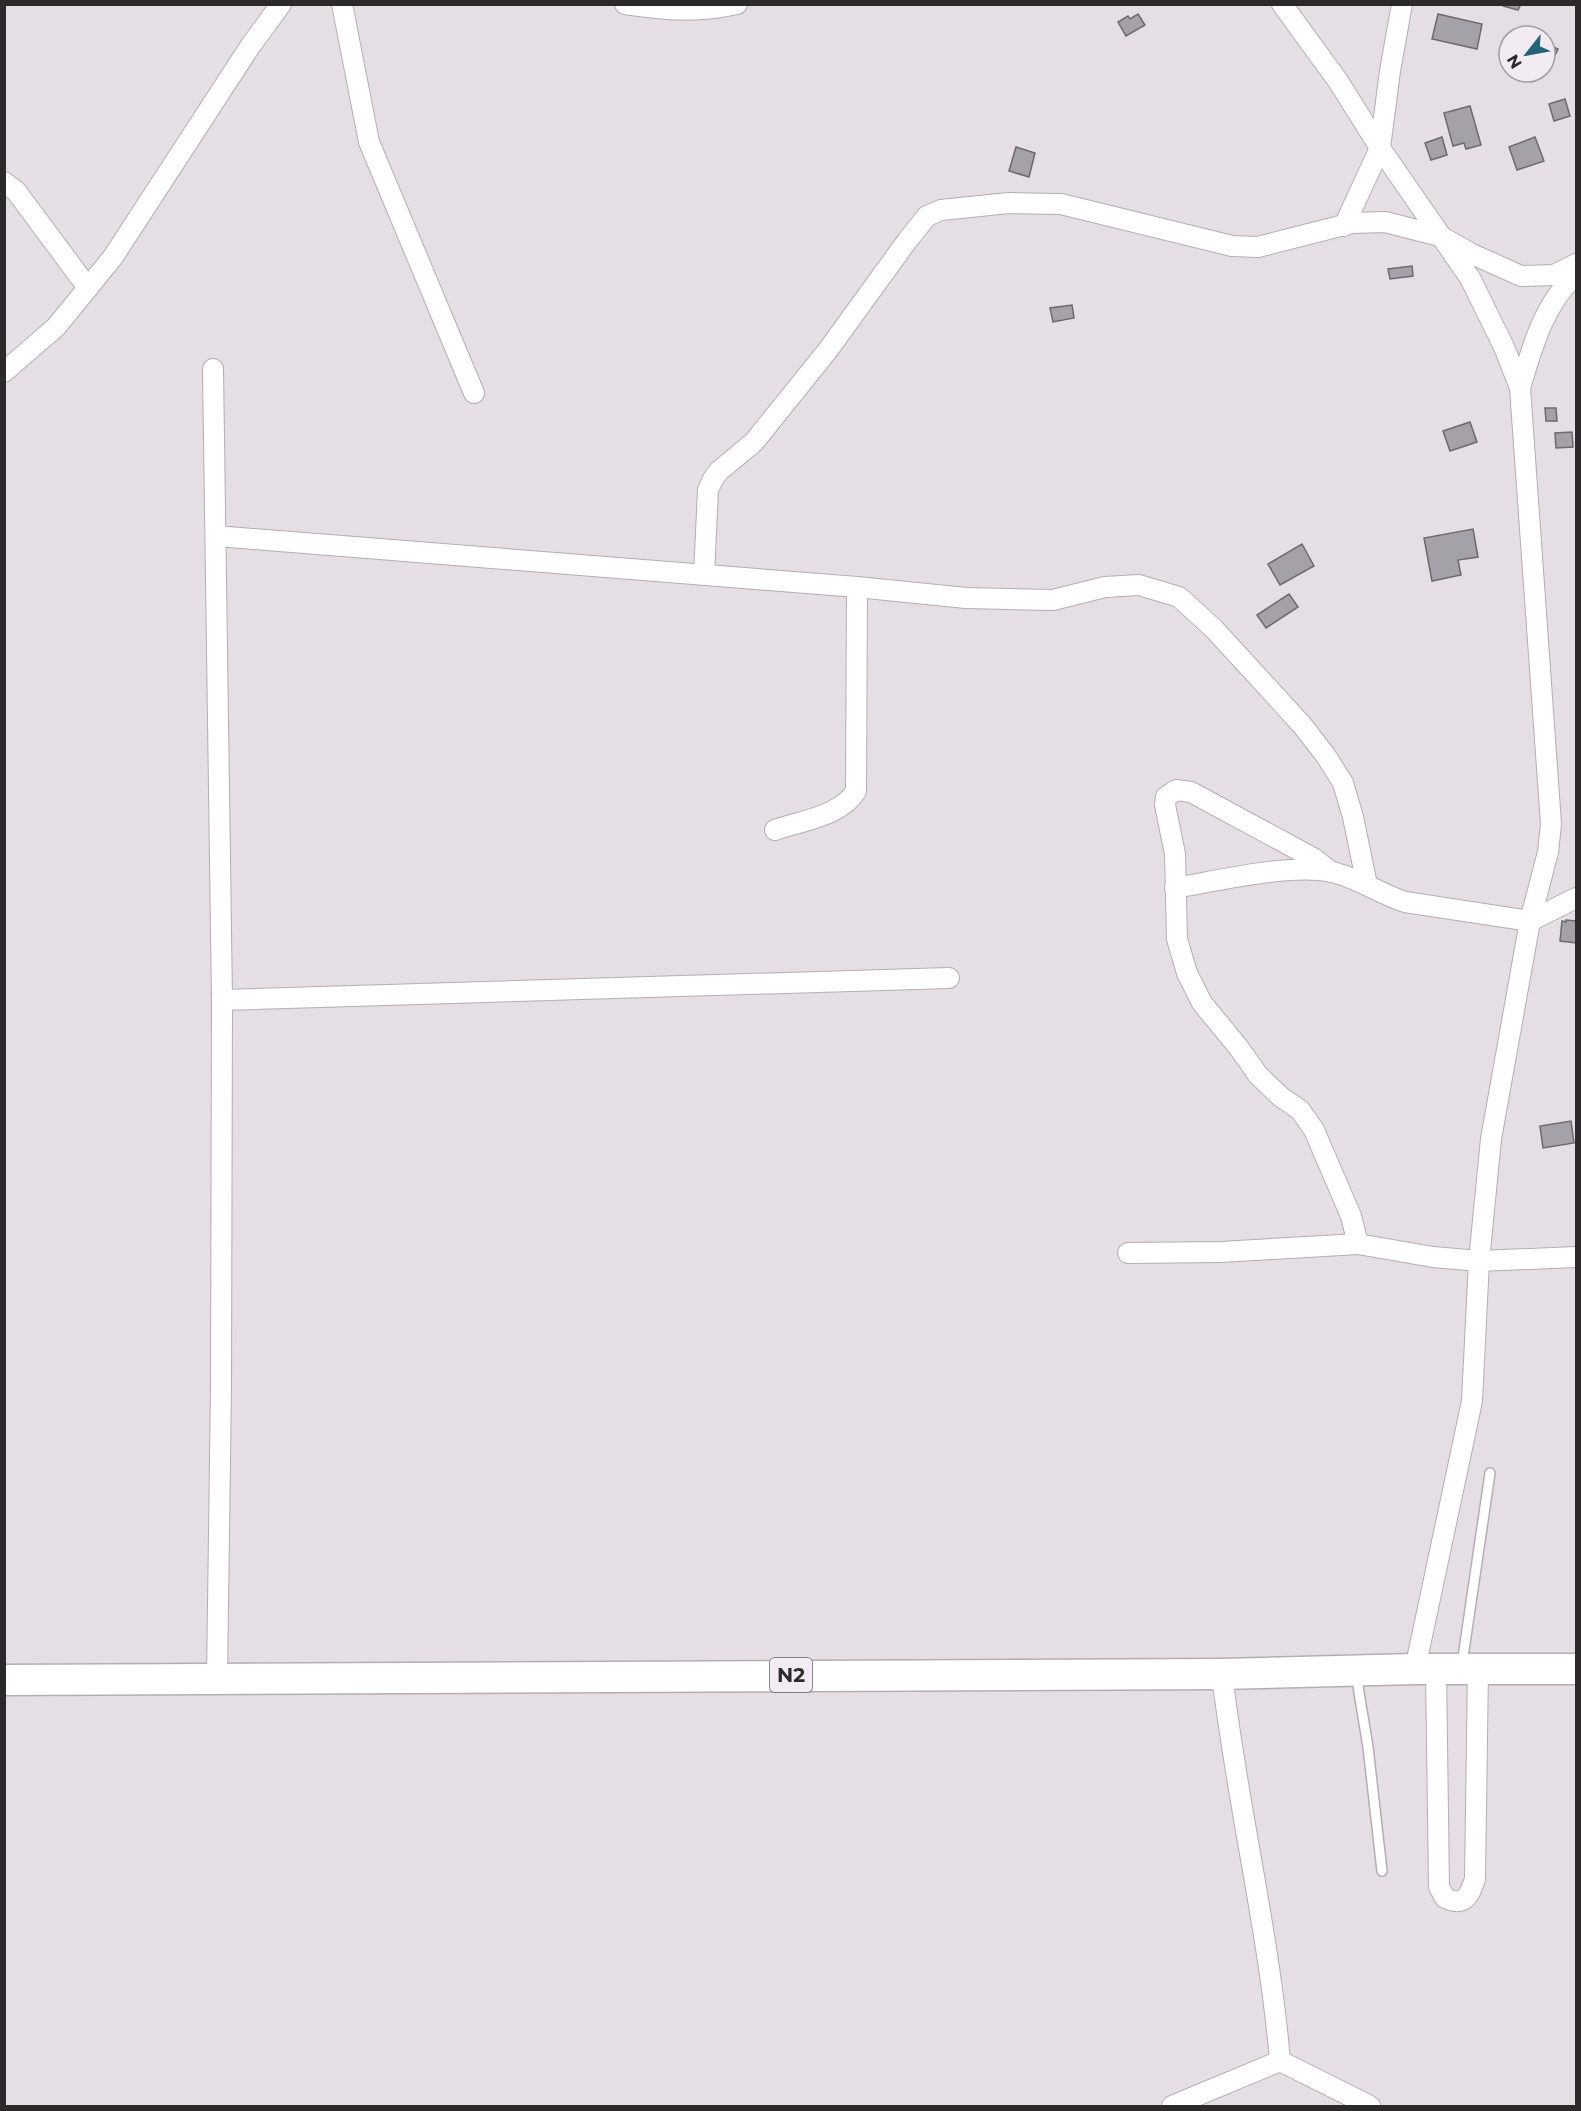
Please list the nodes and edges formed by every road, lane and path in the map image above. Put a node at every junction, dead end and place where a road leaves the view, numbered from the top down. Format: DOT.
graph roads {
  1 [pos="281,4"];
  2 [pos="342,4"];
  3 [pos="625,4"];
  4 [pos="737,4"];
  5 [pos="1282,4"];
  6 [pos="1402,4"];
  7 [pos="1380,148"];
  8 [pos="4,182"];
  9 [pos="1344,226"];
  10 [pos="1440,236"];
  11 [pos="1576,264"];
  12 [pos="1576,275"];
  13 [pos="88,288"];
  14 [pos="213,369"];
  15 [pos="4,372"];
  16 [pos="1520,388"];
  17 [pos="474,393"];
  18 [pos="216,536"];
  19 [pos="704,575"];
  20 [pos="857,587"];
  21 [pos="775,830"];
  22 [pos="1331,872"];
  23 [pos="1367,885"];
  24 [pos="1175,888"];
  25 [pos="1576,898"];
  26 [pos="1530,921"];
  27 [pos="949,978"];
  28 [pos="222,1000"];
  29 [pos="1358,1244"];
  30 [pos="1128,1253"];
  31 [pos="1576,1257"];
  32 [pos="1479,1261"];
  33 [pos="1490,1473"];
  34 [pos="1447,1669"];
  35 [pos="1576,1669"];
  36 [pos="1355,1671"];
  37 [pos="1222,1674"];
  38 [pos="217,1678"];
  39 [pos="4,1680"];
  40 [pos="1382,1871"];
  41 [pos="1280,2061"];
  42 [pos="1172,2106"];
  43 [pos="1370,2106"];
  1 -- 13 [label="street"];
  2 -- 17 [label="street"];
  3 -- 4 [label="street"];
  5 -- 7 [label="street"];
  6 -- 7 [label="street"];
  7 -- 9 [label="street"];
  7 -- 10 [label="street"];
  8 -- 13 [label="street"];
  9 -- 10 [label="street"];
  9 -- 19 [label="street"];
  10 -- 11 [label="street"];
  10 -- 16 [label="street"];
  12 -- 16 [label="street"];
  13 -- 15 [label="street"];
  14 -- 18 [label="street"];
  16 -- 26 [label="street"];
  18 -- 19 [label="street"];
  18 -- 28 [label="street"];
  19 -- 20 [label="street"];
  20 -- 21 [label="street"];
  20 -- 23 [label="street"];
  22 -- 23 [label="street"];
  22 -- 24 [label="street"];
  22 -- 24 [label="street"];
  23 -- 26 [label="street"];
  24 -- 29 [label="street"];
  25 -- 26 [label="street"];
  26 -- 32 [label="street"];
  27 -- 28 [label="street"];
  28 -- 38 [label="street"];
  29 -- 30 [label="street"];
  29 -- 32 [label="street"];
  31 -- 32 [label="street"];
  32 -- 34 [label="street"];
  33 -- 34 [label="lane"];
  34 -- 34 [label="street"];
  34 -- 35 [label="main road, N2"];
  34 -- 36 [label="main road, N2"];
  36 -- 37 [label="main road, N2"];
  36 -- 40 [label="lane"];
  37 -- 38 [label="main road, N2"];
  37 -- 41 [label="street"];
  38 -- 39 [label="main road, N2"];
  41 -- 42 [label="street"];
  41 -- 43 [label="street"];
}
